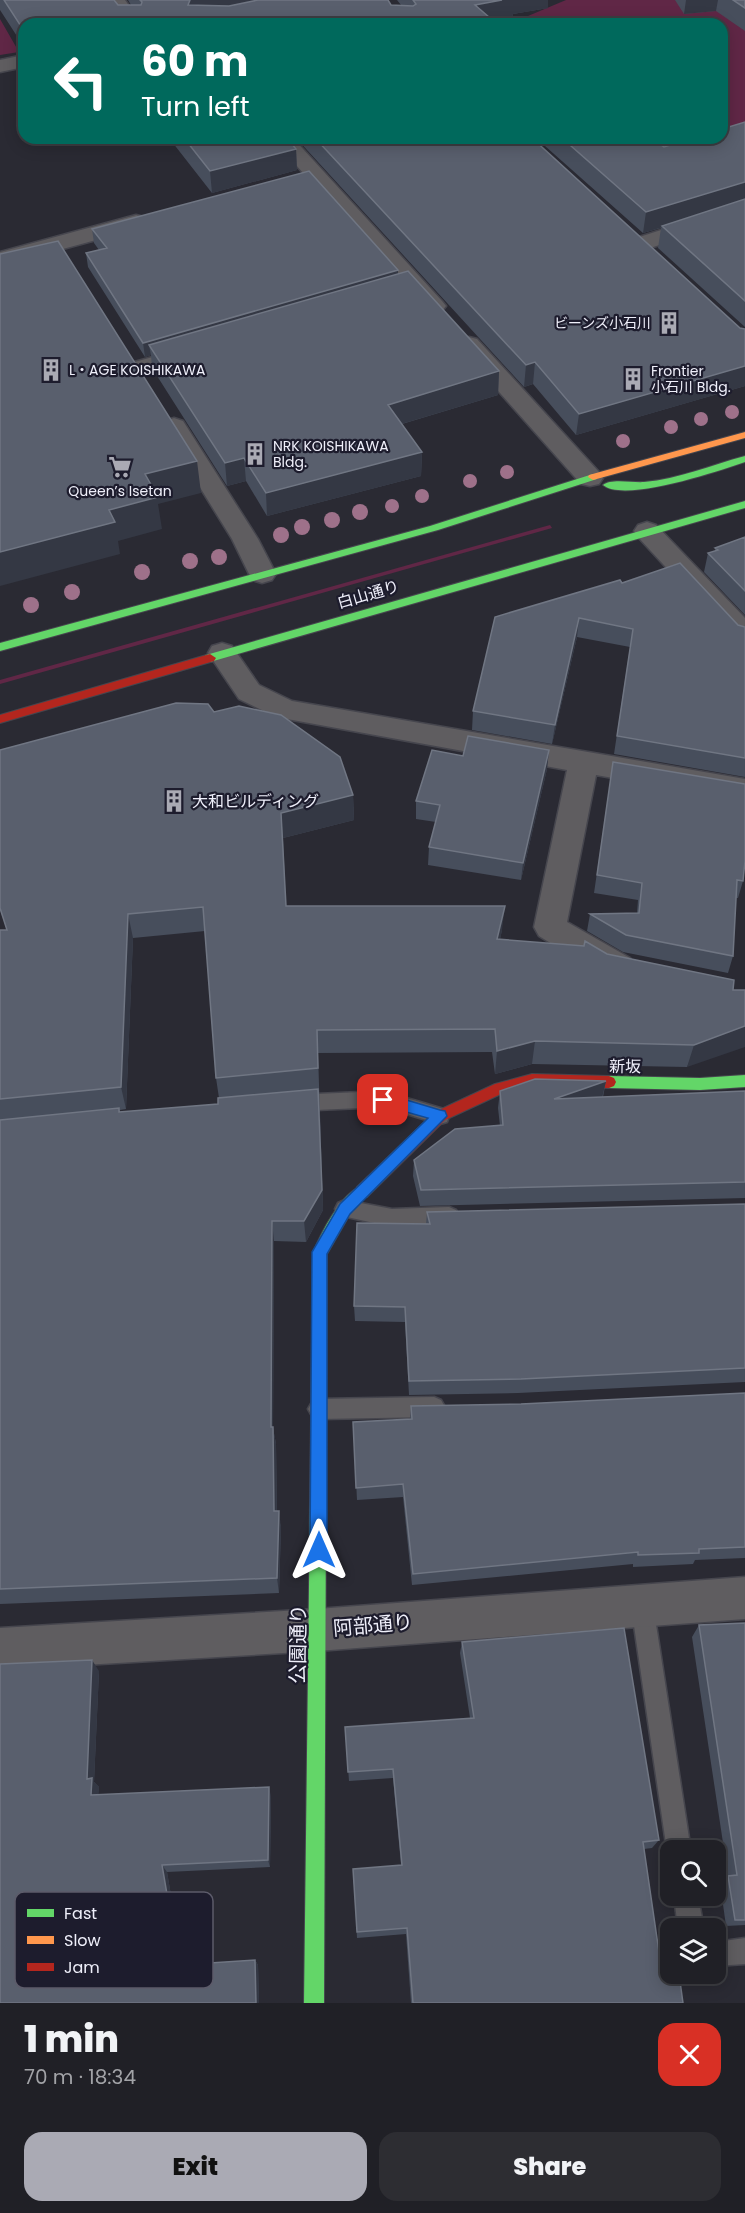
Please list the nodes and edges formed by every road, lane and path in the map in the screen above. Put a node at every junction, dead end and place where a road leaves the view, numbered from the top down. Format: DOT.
graph roads {
  1 [pos="115,0"];
  2 [pos="128,18"];
  3 [pos="18,62"];
  4 [pos="0,66"];
  5 [pos="285,144"];
  6 [pos="745,210"];
  7 [pos="155,217"];
  8 [pos="0,259"];
  9 [pos="654,260"];
  10 [pos="192,350"];
  11 [pos="142,376"];
  12 [pos="745,435"];
  13 [pos="745,459"];
  14 [pos="590,478"];
  15 [pos="745,504"];
  16 [pos="647,531"];
  17 [pos="262,574"];
  18 [pos="745,635"];
  19 [pos="0,647"];
  20 [pos="222,653"];
  21 [pos="0,719"];
  22 [pos="583,763"];
  23 [pos="745,790"];
  24 [pos="646,972"];
  25 [pos="745,1081"];
  26 [pos="278,1104"];
  27 [pos="440,1116"];
  28 [pos="345,1209"];
  29 [pos="462,1216"];
  30 [pos="460,1406"];
  31 [pos="319,1409"];
  32 [pos="745,1598"];
  33 [pos="642,1605"];
  34 [pos="317,1630"];
  35 [pos="0,1648"];
  36 [pos="677,1840"];
  37 [pos="745,1951"];
  38 [pos="726,1953"];
  39 [pos="314,2003"];
  1 -- 2 [label="street"];
  3 -- 4 [label="street"];
  5 -- 14 [label="street"];
  6 -- 9 [label="street"];
  7 -- 8 [label="street"];
  10 -- 11 [label="lane"];
  11 -- 17 [label="street"];
  12 -- 14 [label="main road"];
  13 -- 14 [label="main road"];
  14 -- 17 [label="main road"];
  15 -- 16 [label="main road, 白山通り"];
  16 -- 18 [label="street"];
  16 -- 20 [label="main road, 白山通り"];
  17 -- 19 [label="main road"];
  20 -- 21 [label="main road, 白山通り"];
  20 -- 22 [label="street"];
  22 -- 23 [label="street"];
  22 -- 24 [label="street"];
  25 -- 27 [label="main road, 新坂"];
  26 -- 27 [label="lane"];
  27 -- 28 [label="main road, 公園通り"];
  28 -- 29 [label="lane"];
  28 -- 31 [label="main road, 公園通り"];
  30 -- 31 [label="lane"];
  31 -- 34 [label="main road, 公園通り"];
  32 -- 33 [label="street, 阿部通り"];
  33 -- 34 [label="street, 阿部通り"];
  33 -- 36 [label="lane"];
  34 -- 35 [label="street, 阿部通り"];
  34 -- 39 [label="main road, 公園通り"];
  37 -- 38 [label="lane"];
}
